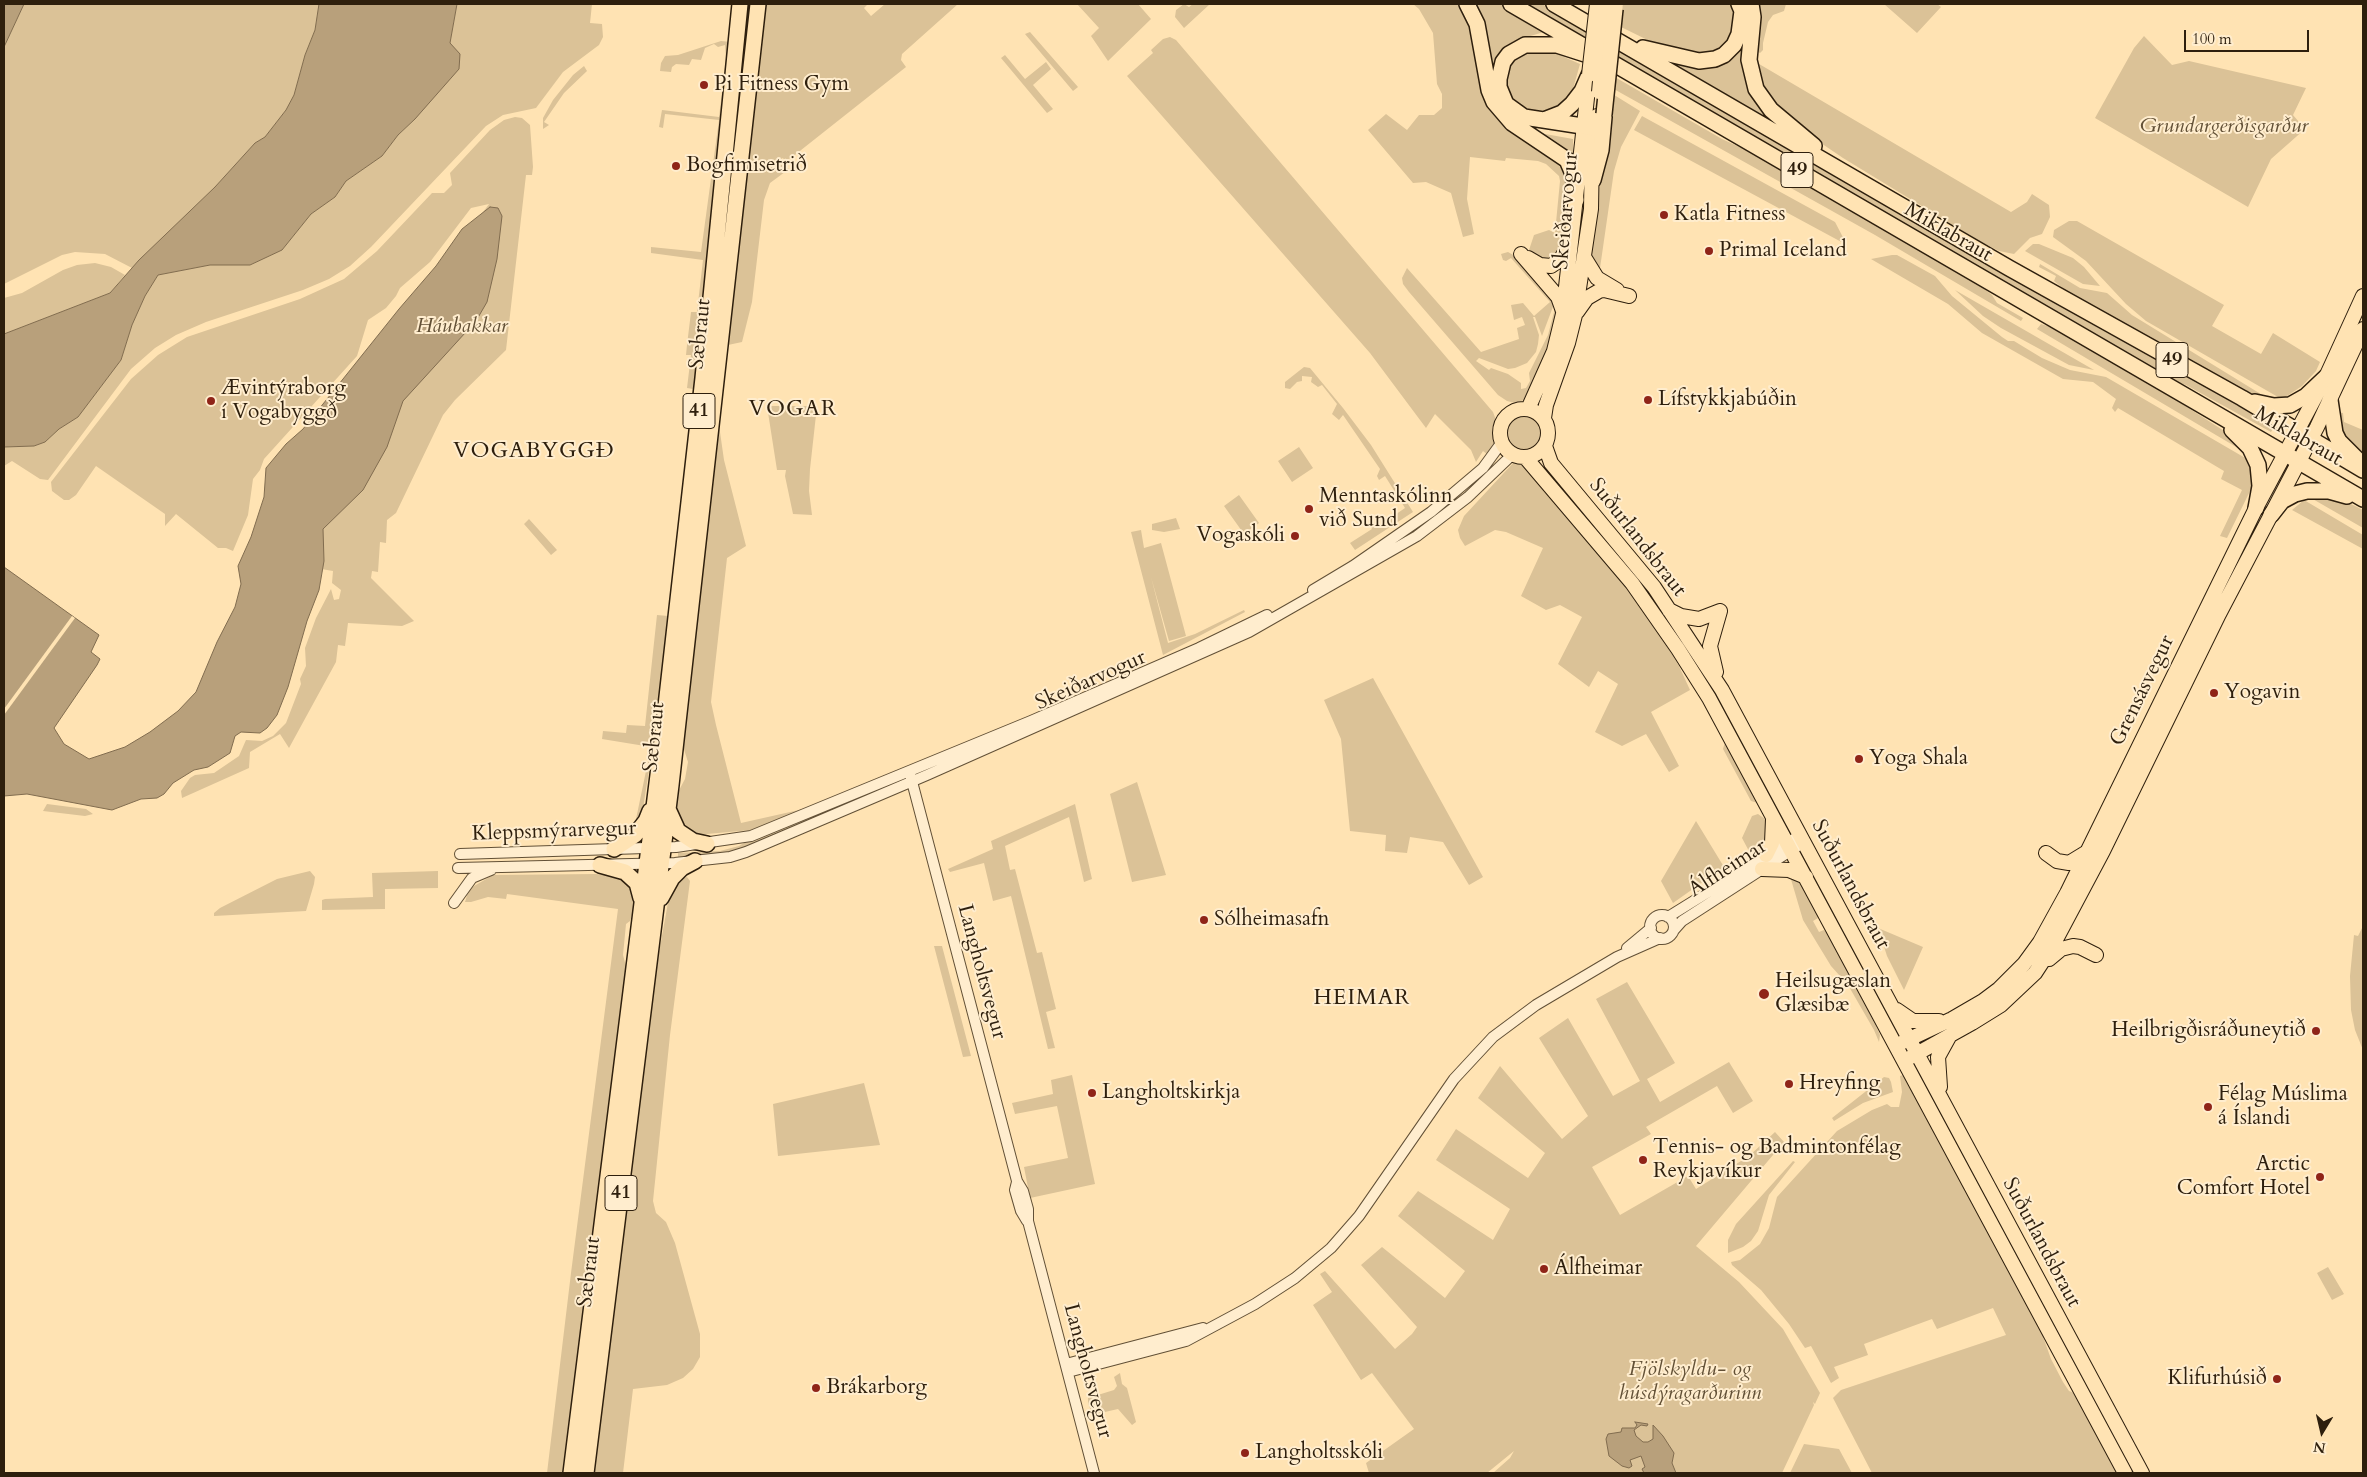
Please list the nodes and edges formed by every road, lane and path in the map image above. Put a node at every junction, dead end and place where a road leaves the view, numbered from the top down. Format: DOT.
graph roads {
  1 [pos="740,4"];
  2 [pos="758,4"];
  3 [pos="1467,4"];
  4 [pos="1511,4"];
  5 [pos="1554,4"];
  6 [pos="1739,4"];
  7 [pos="1751,4"];
  8 [pos="1608,5"];
  9 [pos="1616,39"];
  10 [pos="1623,69"];
  11 [pos="1590,75"];
  12 [pos="1590,120"];
  13 [pos="1540,121"];
  14 [pos="1512,123"];
  15 [pos="1846,173"];
  16 [pos="1593,180"];
  17 [pos="1576,200"];
  18 [pos="1572,240"];
  19 [pos="1584,256"];
  20 [pos="2363,296"];
  21 [pos="1569,314"];
  22 [pos="2363,329"];
  23 [pos="2326,377"];
  24 [pos="2242,398"];
  25 [pos="2330,400"];
  26 [pos="1528,408"];
  27 [pos="2207,408"];
  28 [pos="1544,418"];
  29 [pos="2304,435"];
  30 [pos="1502,442"];
  31 [pos="1545,446"];
  32 [pos="2285,454"];
  33 [pos="1519,455"];
  34 [pos="2299,462"];
  35 [pos="2363,466"];
  36 [pos="2363,470"];
  37 [pos="2363,500"];
  38 [pos="2256,508"];
  39 [pos="2271,515"];
  40 [pos="1670,610"];
  41 [pos="1722,690"];
  42 [pos="1731,738"];
  43 [pos="1768,773"];
  44 [pos="911,776"];
  45 [pos="655,798"];
  46 [pos="668,809"];
  47 [pos="1773,816"];
  48 [pos="1802,838"];
  49 [pos="707,844"];
  50 [pos="1789,846"];
  51 [pos="656,848"];
  52 [pos="614,849"];
  53 [pos="2088,852"];
  54 [pos="2046,853"];
  55 [pos="460,854"];
  56 [pos="1766,855"];
  57 [pos="695,861"];
  58 [pos="654,863"];
  59 [pos="600,865"];
  60 [pos="506,867"];
  61 [pos="458,868"];
  62 [pos="1762,869"];
  63 [pos="1806,877"];
  64 [pos="642,900"];
  65 [pos="454,903"];
  66 [pos="655,914"];
  67 [pos="1668,917"];
  68 [pos="1651,928"];
  69 [pos="1674,930"];
  70 [pos="1660,938"];
  71 [pos="2096,955"];
  72 [pos="1617,957"];
  73 [pos="2041,966"];
  74 [pos="1892,1005"];
  75 [pos="1952,1019"];
  76 [pos="1950,1036"];
  77 [pos="1910,1038"];
  78 [pos="1896,1045"];
  79 [pos="1918,1053"];
  80 [pos="1904,1060"];
  81 [pos="1943,1100"];
  82 [pos="1067,1368"];
  83 [pos="2120,1433"];
  84 [pos="2106,1437"];
  85 [pos="570,1473"];
  86 [pos="586,1473"];
  87 [pos="1094,1473"];
  88 [pos="2125,1473"];
  89 [pos="2142,1473"];
  1 -- 45 [label="highway, Sæbraut / 41"];
  2 -- 46 [label="highway, Sæbraut / 41"];
  3 -- 14 [label="highway"];
  4 -- 10 [label="highway, Miklabraut / 49"];
  5 -- 9 [label="highway, Miklabraut / 49"];
  6 -- 9 [label="highway"];
  7 -- 15 [label="highway"];
  8 -- 11 [label="main road, bridge"];
  8 -- 12 [label="highway, bridge"];
  9 -- 15 [label="highway, Miklabraut / 49"];
  10 -- 13 [label="highway"];
  10 -- 27 [label="highway, Miklabraut / 49"];
  11 -- 12 [label="highway"];
  12 -- 13 [label="highway"];
  12 -- 13 [label="highway"];
  12 -- 14 [label="highway"];
  12 -- 16 [label="main road, Skeiðarvogur"];
  12 -- 16 [label="highway"];
  12 -- 17 [label="main road, Skeiðarvogur"];
  14 -- 17 [label="highway"];
  15 -- 24 [label="highway, Miklabraut / 49"];
  16 -- 19 [label="main road, Skeiðarvogur"];
  17 -- 18 [label="main road, Skeiðarvogur"];
  18 -- 21 [label="main road, Skeiðarvogur"];
  18 -- 21 [label="main road"];
  19 -- 21 [label="main road, Skeiðarvogur"];
  19 -- 21 [label="main road"];
  20 -- 23 [label="main road, Grensásvegur"];
  21 -- 26 [label="main road, Skeiðarvogur"];
  21 -- 28 [label="main road, Skeiðarvogur"];
  22 -- 25 [label="main road, Grensásvegur"];
  23 -- 24 [label="highway"];
  23 -- 29 [label="main road, Grensásvegur"];
  24 -- 29 [label="highway, Miklabraut / 49"];
  25 -- 29 [label="main road, Grensásvegur"];
  25 -- 35 [label="highway"];
  26 -- 28 [label="main road"];
  26 -- 30 [label="main road"];
  27 -- 32 [label="highway, Miklabraut / 49"];
  27 -- 38 [label="highway"];
  28 -- 31 [label="main road, Suðurlandsbraut"];
  29 -- 32 [label="main road, Grensásvegur"];
  29 -- 34 [label="main road, Grensásvegur"];
  29 -- 36 [label="highway, Miklabraut / 49"];
  30 -- 33 [label="main road, Suðurlandsbraut"];
  30 -- 44 [label="street, Skeiðarvogur"];
  31 -- 33 [label="main road"];
  31 -- 40 [label="main road, Suðurlandsbraut"];
  32 -- 34 [label="highway, Miklabraut / 49"];
  32 -- 38 [label="main road, Grensásvegur"];
  33 -- 42 [label="main road, Suðurlandsbraut"];
  33 -- 44 [label="street, Skeiðarvogur"];
  34 -- 37 [label="highway, Miklabraut / 49"];
  34 -- 39 [label="main road, Grensásvegur"];
  37 -- 39 [label="highway"];
  38 -- 53 [label="main road, Grensásvegur"];
  39 -- 73 [label="main road, Grensásvegur"];
  40 -- 41 [label="main road, Suðurlandsbraut"];
  40 -- 41 [label="main road"];
  41 -- 43 [label="main road, Suðurlandsbraut"];
  42 -- 43 [label="main road"];
  42 -- 47 [label="main road, Suðurlandsbraut"];
  43 -- 48 [label="main road, Suðurlandsbraut"];
  44 -- 49 [label="street, Skeiðarvogur"];
  44 -- 57 [label="street, Skeiðarvogur"];
  44 -- 82 [label="street, Langholtsvegur"];
  45 -- 51 [label="highway, Sæbraut / 41"];
  45 -- 52 [label="highway"];
  46 -- 49 [label="highway"];
  46 -- 51 [label="highway, Sæbraut / 41"];
  47 -- 50 [label="main road, Suðurlandsbraut"];
  47 -- 56 [label="main road"];
  48 -- 50 [label="street, Álfheimar"];
  48 -- 74 [label="main road, Suðurlandsbraut"];
  49 -- 51 [label="street, Skeiðarvogur"];
  50 -- 56 [label="street, Álfheimar"];
  50 -- 62 [label="street, Álfheimar"];
  50 -- 63 [label="main road, Suðurlandsbraut"];
  51 -- 52 [label="street, Kleppsmýrarvegur"];
  51 -- 58 [label="highway, Sæbraut / 41"];
  52 -- 55 [label="street, Kleppsmýrarvegur"];
  53 -- 54 [label="main road"];
  53 -- 75 [label="main road, Grensásvegur"];
  56 -- 67 [label="street, Álfheimar"];
  57 -- 58 [label="street, Skeiðarvogur"];
  57 -- 66 [label="highway"];
  58 -- 59 [label="street, Kleppsmýrarvegur"];
  58 -- 64 [label="highway, Sæbraut / 41"];
  58 -- 66 [label="highway, Sæbraut / 41"];
  59 -- 60 [label="street, Kleppsmýrarvegur"];
  59 -- 64 [label="highway"];
  60 -- 61 [label="street, Kleppsmýrarvegur"];
  60 -- 65 [label="street"];
  62 -- 63 [label="main road"];
  62 -- 69 [label="street, Álfheimar"];
  63 -- 78 [label="main road, Suðurlandsbraut"];
  64 -- 85 [label="highway, Sæbraut / 41"];
  66 -- 86 [label="highway, Sæbraut / 41"];
  67 -- 68 [label="street"];
  67 -- 69 [label="street"];
  68 -- 70 [label="street"];
  68 -- 72 [label="street"];
  69 -- 70 [label="street"];
  70 -- 72 [label="street"];
  71 -- 73 [label="main road"];
  72 -- 82 [label="street"];
  73 -- 76 [label="main road, Grensásvegur"];
  74 -- 75 [label="main road"];
  74 -- 77 [label="main road, Suðurlandsbraut"];
  75 -- 77 [label="main road, Grensásvegur"];
  76 -- 79 [label="main road, Grensásvegur"];
  76 -- 81 [label="main road"];
  77 -- 78 [label="main road, Grensásvegur"];
  77 -- 79 [label="main road, Suðurlandsbraut"];
  78 -- 80 [label="main road, Suðurlandsbraut"];
  79 -- 80 [label="main road, Grensásvegur"];
  79 -- 81 [label="main road, Suðurlandsbraut"];
  80 -- 84 [label="main road, Suðurlandsbraut"];
  81 -- 83 [label="main road, Suðurlandsbraut"];
  82 -- 87 [label="street, Langholtsvegur"];
  83 -- 84 [label="main road"];
  83 -- 89 [label="main road, Suðurlandsbraut"];
  84 -- 88 [label="main road, Suðurlandsbraut"];
}
